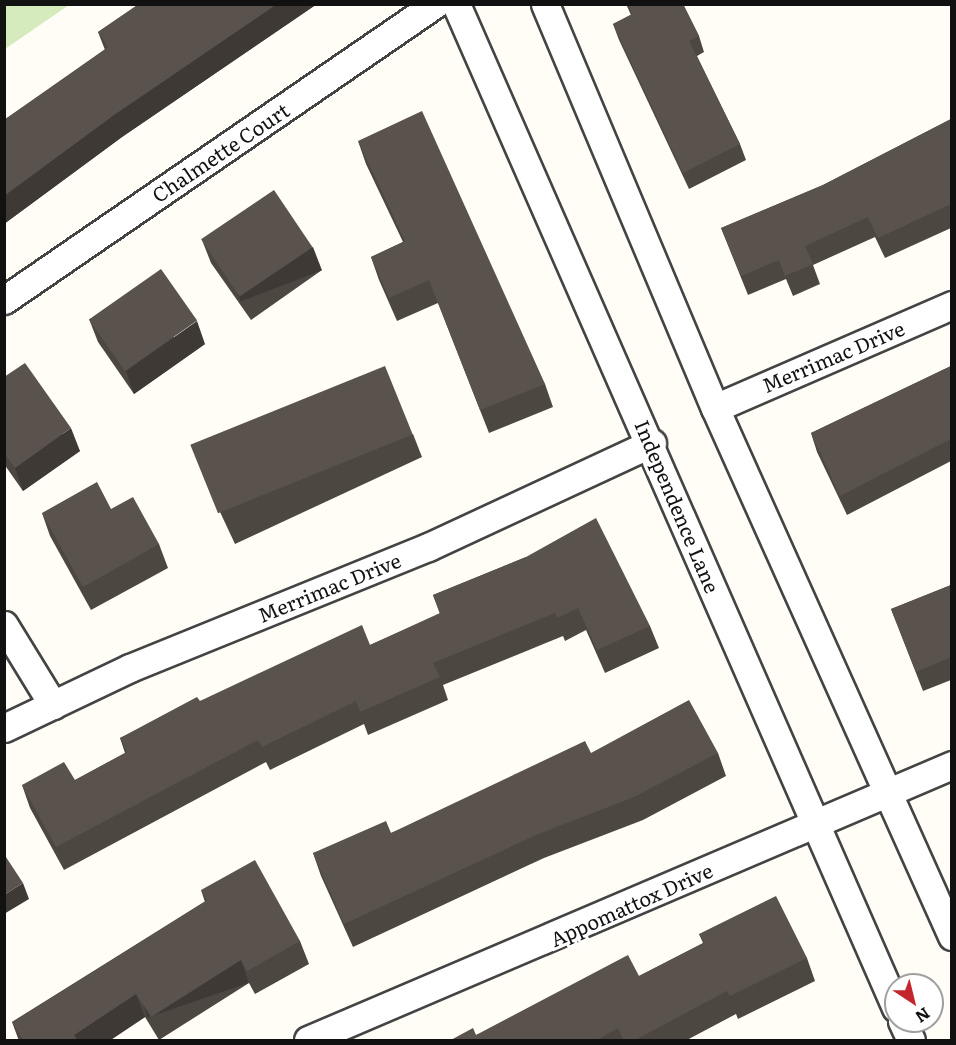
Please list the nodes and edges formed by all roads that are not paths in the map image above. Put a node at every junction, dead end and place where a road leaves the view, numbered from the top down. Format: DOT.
graph roads {
  1 [pos="435,4"];
  2 [pos="456,4"];
  3 [pos="545,4"];
  4 [pos="4,300"];
  5 [pos="951,305"];
  6 [pos="715,408"];
  7 [pos="651,443"];
  8 [pos="4,625"];
  9 [pos="53,705"];
  10 [pos="4,728"];
  11 [pos="951,765"];
  12 [pos="888,791"];
  13 [pos="814,824"];
  14 [pos="951,936"];
  15 [pos="884,981"];
  16 [pos="308,1041"];
  1 -- 4 [label="street, Chalmette Court"];
  2 -- 7 [label="street, Independence Lane"];
  3 -- 6 [label="street"];
  5 -- 6 [label="street, Merrimac Drive"];
  6 -- 12 [label="street"];
  7 -- 9 [label="street, Merrimac Drive"];
  7 -- 13 [label="street, Independence Lane"];
  8 -- 9 [label="street"];
  9 -- 10 [label="street, Merrimac Drive"];
  11 -- 12 [label="street, Appomattox Drive"];
  12 -- 13 [label="street, Appomattox Drive"];
  12 -- 14 [label="street"];
  13 -- 15 [label="street, Independence Lane"];
  13 -- 16 [label="street, Appomattox Drive"];
}
